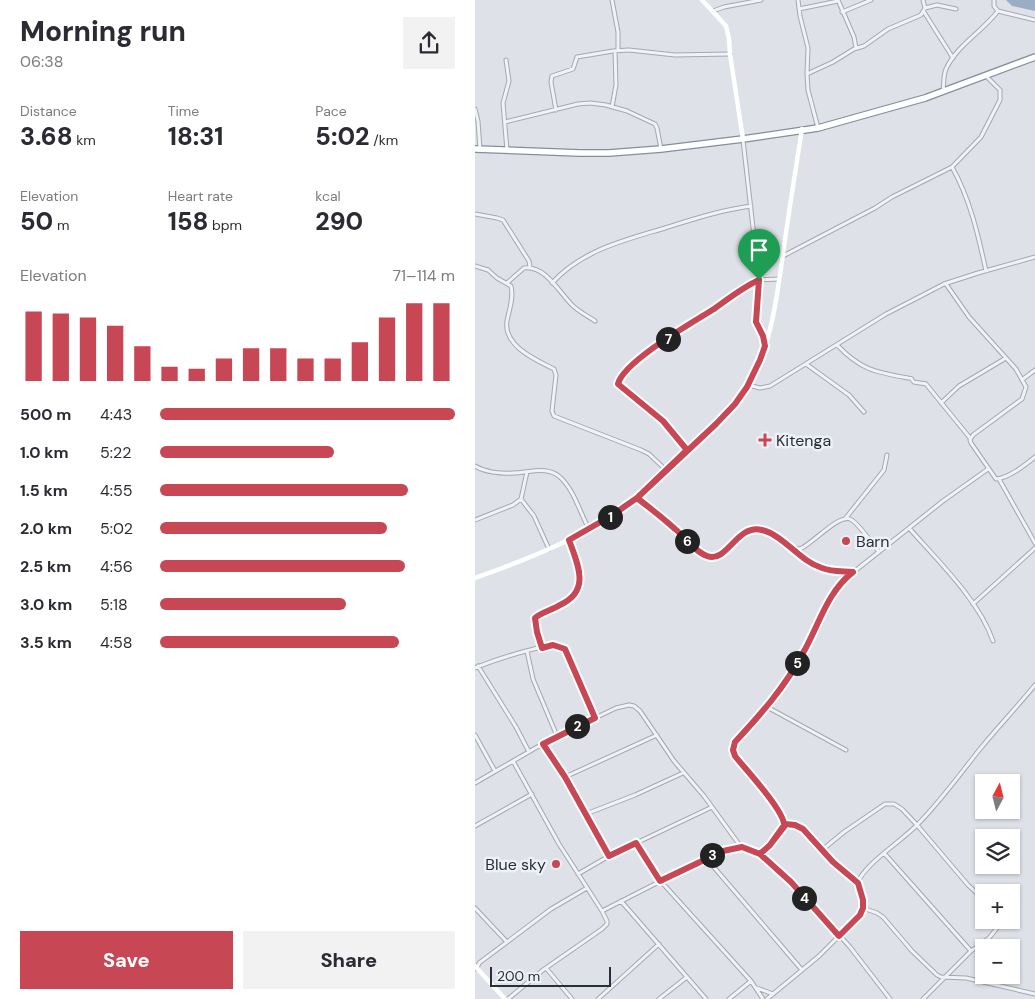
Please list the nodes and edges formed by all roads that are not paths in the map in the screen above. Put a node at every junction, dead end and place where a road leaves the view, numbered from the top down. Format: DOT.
graph roads {
  1 [pos="612,0"];
  2 [pos="702,0"];
  3 [pos="761,0"];
  4 [pos="798,0"];
  5 [pos="838,0"];
  6 [pos="871,0"];
  7 [pos="923,0"];
  8 [pos="994,0"];
  9 [pos="799,8"];
  10 [pos="956,9"];
  11 [pos="925,10"];
  12 [pos="713,11"];
  13 [pos="998,11"];
  14 [pos="842,12"];
  15 [pos="1035,20"];
  16 [pos="857,48"];
  17 [pos="617,50"];
  18 [pos="730,54"];
  19 [pos="1035,57"];
  20 [pos="953,58"];
  21 [pos="506,60"];
  22 [pos="807,74"];
  23 [pos="986,76"];
  24 [pos="943,92"];
  25 [pos="613,107"];
  26 [pos="475,109"];
  27 [pos="556,110"];
  28 [pos="505,122"];
  29 [pos="818,128"];
  30 [pos="801,130"];
  31 [pos="743,139"];
  32 [pos="478,149"];
  33 [pos="661,149"];
  34 [pos="507,150"];
  35 [pos="952,167"];
  36 [pos="751,206"];
  37 [pos="475,214"];
  38 [pos="783,256"];
  39 [pos="1035,257"];
  40 [pos="475,266"];
  41 [pos="530,267"];
  42 [pos="986,271"];
  43 [pos="779,279"];
  44 [pos="759,280"];
  45 [pos="507,283"];
  46 [pos="552,283"];
  47 [pos="947,284"];
  48 [pos="595,321"];
  49 [pos="837,345"];
  50 [pos="765,346"];
  51 [pos="1006,358"];
  52 [pos="806,364"];
  53 [pos="1035,370"];
  54 [pos="1023,379"];
  55 [pos="748,385"];
  56 [pos="941,403"];
  57 [pos="864,412"];
  58 [pos="970,439"];
  59 [pos="687,450"];
  60 [pos="887,454"];
  61 [pos="1035,457"];
  62 [pos="475,466"];
  63 [pos="987,469"];
  64 [pos="667,471"];
  65 [pos="527,472"];
  66 [pos="999,479"];
  67 [pos="637,498"];
  68 [pos="521,499"];
  69 [pos="845,519"];
  70 [pos="475,520"];
  71 [pos="909,528"];
  72 [pos="589,530"];
  73 [pos="569,540"];
  74 [pos="1035,543"];
  75 [pos="791,547"];
  76 [pos="1035,548"];
  77 [pos="549,549"];
  78 [pos="879,552"];
  79 [pos="853,572"];
  80 [pos="475,578"];
  81 [pos="973,604"];
  82 [pos="993,641"];
  83 [pos="542,648"];
  84 [pos="527,651"];
  85 [pos="477,667"];
  86 [pos="1035,685"];
  87 [pos="767,706"];
  88 [pos="595,718"];
  89 [pos="475,735"];
  90 [pos="657,735"];
  91 [pos="557,736"];
  92 [pos="543,744"];
  93 [pos="846,750"];
  94 [pos="529,752"];
  95 [pos="513,761"];
  96 [pos="495,771"];
  97 [pos="683,773"];
  98 [pos="565,777"];
  99 [pos="475,783"];
  100 [pos="532,794"];
  101 [pos="712,807"];
  102 [pos="586,814"];
  103 [pos="785,824"];
  104 [pos="917,825"];
  105 [pos="475,826"];
  106 [pos="636,843"];
  107 [pos="742,847"];
  108 [pos="823,850"];
  109 [pos="884,853"];
  110 [pos="760,854"];
  111 [pos="609,856"];
  112 [pos="706,858"];
  113 [pos="578,874"];
  114 [pos="660,881"];
  115 [pos="858,883"];
  116 [pos="587,888"];
  117 [pos="975,892"];
  118 [pos="621,900"];
  119 [pos="475,908"];
  120 [pos="863,908"];
  121 [pos="602,911"];
  122 [pos="996,929"];
  123 [pos="839,936"];
  124 [pos="507,942"];
  125 [pos="659,944"];
  126 [pos="971,951"];
  127 [pos="476,967"];
  128 [pos="545,968"];
  129 [pos="802,970"];
  130 [pos="947,976"];
  131 [pos="687,977"];
  132 [pos="751,981"];
  133 [pos="756,988"];
  134 [pos="773,994"];
  135 [pos="1035,994"];
  136 [pos="506,999"];
  137 [pos="572,999"];
  138 [pos="598,999"];
  139 [pos="659,999"];
  140 [pos="706,999"];
  141 [pos="729,999"];
  142 [pos="763,999"];
  143 [pos="767,999"];
  144 [pos="891,999"];
  145 [pos="923,999"];
  1 -- 17 [label="street"];
  2 -- 12 [label="main road"];
  3 -- 12 [label="street"];
  4 -- 9 [label="street"];
  5 -- 9 [label="street"];
  5 -- 14 [label="street"];
  6 -- 14 [label="street"];
  7 -- 11 [label="street"];
  8 -- 13 [label="street"];
  9 -- 22 [label="street"];
  10 -- 11 [label="street"];
  11 -- 16 [label="street"];
  11 -- 20 [label="street"];
  12 -- 18 [label="main road"];
  13 -- 15 [label="street"];
  13 -- 20 [label="street"];
  14 -- 16 [label="street"];
  16 -- 22 [label="street"];
  17 -- 18 [label="street"];
  17 -- 25 [label="street"];
  17 -- 27 [label="street"];
  18 -- 31 [label="main road"];
  19 -- 23 [label="highway"];
  20 -- 24 [label="street"];
  21 -- 28 [label="street"];
  22 -- 29 [label="street"];
  23 -- 24 [label="highway"];
  23 -- 35 [label="street"];
  24 -- 29 [label="highway"];
  25 -- 27 [label="street"];
  25 -- 33 [label="street"];
  26 -- 32 [label="street"];
  27 -- 28 [label="street"];
  28 -- 34 [label="street"];
  29 -- 30 [label="highway"];
  30 -- 31 [label="highway"];
  30 -- 38 [label="main road"];
  31 -- 33 [label="highway"];
  31 -- 36 [label="street"];
  32 -- 34 [label="highway"];
  33 -- 34 [label="highway"];
  35 -- 38 [label="street"];
  35 -- 42 [label="street"];
  36 -- 44 [label="street"];
  36 -- 46 [label="street"];
  37 -- 41 [label="street"];
  38 -- 43 [label="main road"];
  39 -- 42 [label="street"];
  40 -- 45 [label="street"];
  41 -- 45 [label="street"];
  41 -- 46 [label="street"];
  42 -- 47 [label="street"];
  43 -- 44 [label="street"];
  43 -- 50 [label="main road"];
  44 -- 50 [label="street"];
  44 -- 59 [label="street"];
  45 -- 64 [label="street"];
  46 -- 48 [label="street"];
  47 -- 49 [label="street"];
  47 -- 51 [label="street"];
  49 -- 52 [label="street"];
  49 -- 56 [label="street"];
  50 -- 55 [label="main road"];
  51 -- 54 [label="street"];
  51 -- 56 [label="street"];
  52 -- 55 [label="street"];
  52 -- 57 [label="street"];
  53 -- 54 [label="street"];
  54 -- 58 [label="street"];
  55 -- 59 [label="main road"];
  56 -- 58 [label="street"];
  58 -- 63 [label="street"];
  59 -- 64 [label="main road"];
  60 -- 69 [label="street"];
  61 -- 66 [label="street"];
  62 -- 65 [label="street"];
  63 -- 66 [label="street"];
  63 -- 71 [label="street"];
  64 -- 67 [label="main road"];
  65 -- 68 [label="street"];
  65 -- 72 [label="street"];
  66 -- 74 [label="street"];
  67 -- 72 [label="main road"];
  67 -- 75 [label="street"];
  68 -- 70 [label="street"];
  68 -- 77 [label="street"];
  69 -- 75 [label="street"];
  69 -- 78 [label="street"];
  71 -- 78 [label="street"];
  71 -- 81 [label="street"];
  72 -- 73 [label="main road"];
  73 -- 77 [label="main road"];
  73 -- 83 [label="street"];
  75 -- 79 [label="street"];
  76 -- 81 [label="street"];
  77 -- 80 [label="main road"];
  78 -- 79 [label="street"];
  79 -- 87 [label="street"];
  81 -- 82 [label="street"];
  83 -- 84 [label="street"];
  83 -- 88 [label="street"];
  84 -- 85 [label="street"];
  84 -- 91 [label="street"];
  85 -- 94 [label="street"];
  86 -- 104 [label="street"];
  87 -- 93 [label="street"];
  87 -- 103 [label="street"];
  88 -- 90 [label="street"];
  88 -- 91 [label="street"];
  89 -- 96 [label="street"];
  90 -- 97 [label="street"];
  90 -- 98 [label="street"];
  91 -- 92 [label="street"];
  92 -- 94 [label="street"];
  92 -- 98 [label="street"];
  94 -- 95 [label="street"];
  95 -- 96 [label="street"];
  95 -- 100 [label="street"];
  96 -- 99 [label="street"];
  97 -- 101 [label="street"];
  97 -- 102 [label="street"];
  98 -- 102 [label="street"];
  100 -- 105 [label="street"];
  100 -- 113 [label="street"];
  101 -- 106 [label="street"];
  101 -- 107 [label="street"];
  102 -- 111 [label="street"];
  103 -- 108 [label="street"];
  103 -- 110 [label="street"];
  104 -- 108 [label="street"];
  104 -- 109 [label="street"];
  104 -- 117 [label="street"];
  106 -- 111 [label="street"];
  106 -- 114 [label="street"];
  107 -- 110 [label="street"];
  107 -- 112 [label="street"];
  108 -- 115 [label="street"];
  109 -- 115 [label="street"];
  109 -- 126 [label="street"];
  110 -- 123 [label="street"];
  111 -- 113 [label="street"];
  112 -- 114 [label="street"];
  112 -- 129 [label="street"];
  113 -- 116 [label="street"];
  114 -- 118 [label="street"];
  114 -- 132 [label="street"];
  115 -- 120 [label="street"];
  116 -- 121 [label="street"];
  116 -- 124 [label="street"];
  118 -- 121 [label="street"];
  118 -- 125 [label="street"];
  119 -- 124 [label="street"];
  120 -- 123 [label="street"];
  120 -- 130 [label="street"];
  121 -- 128 [label="street"];
  122 -- 126 [label="street"];
  123 -- 129 [label="street"];
  123 -- 144 [label="street"];
  124 -- 127 [label="street"];
  125 -- 131 [label="street"];
  125 -- 138 [label="street"];
  126 -- 130 [label="street"];
  127 -- 136 [label="main road"];
  128 -- 136 [label="street"];
  128 -- 137 [label="street"];
  129 -- 134 [label="street"];
  130 -- 135 [label="street"];
  130 -- 145 [label="street"];
  131 -- 139 [label="street"];
  131 -- 140 [label="street"];
  132 -- 133 [label="street"];
  132 -- 141 [label="street"];
  133 -- 134 [label="street"];
  133 -- 142 [label="street"];
  134 -- 143 [label="street"];
}
